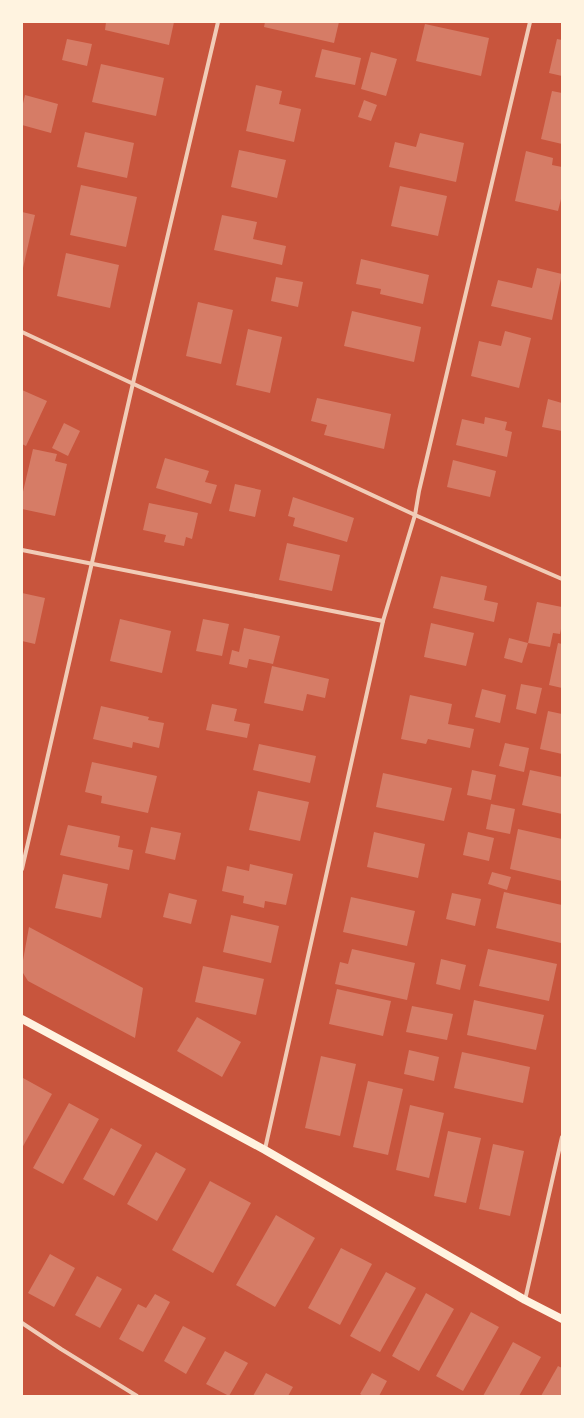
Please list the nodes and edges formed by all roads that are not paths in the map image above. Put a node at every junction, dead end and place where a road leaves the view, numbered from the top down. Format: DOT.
graph roads {
  1 [pos="218,22"];
  2 [pos="530,22"];
  3 [pos="22,332"];
  4 [pos="133,383"];
  5 [pos="415,515"];
  6 [pos="22,550"];
  7 [pos="92,564"];
  8 [pos="562,579"];
  9 [pos="383,621"];
  10 [pos="22,869"];
  11 [pos="22,1019"];
  12 [pos="562,1137"];
  13 [pos="265,1150"];
  14 [pos="525,1300"];
  15 [pos="562,1319"];
  16 [pos="22,1323"];
  17 [pos="137,1396"];
  1 -- 4 [label="street"];
  2 -- 5 [label="street"];
  3 -- 4 [label="street"];
  4 -- 5 [label="street"];
  4 -- 7 [label="street"];
  5 -- 8 [label="street"];
  5 -- 9 [label="street"];
  6 -- 7 [label="street"];
  7 -- 9 [label="street"];
  7 -- 10 [label="street"];
  9 -- 13 [label="street"];
  11 -- 13 [label="main road"];
  12 -- 14 [label="street"];
  13 -- 14 [label="main road"];
  14 -- 15 [label="main road"];
  16 -- 17 [label="street"];
}
